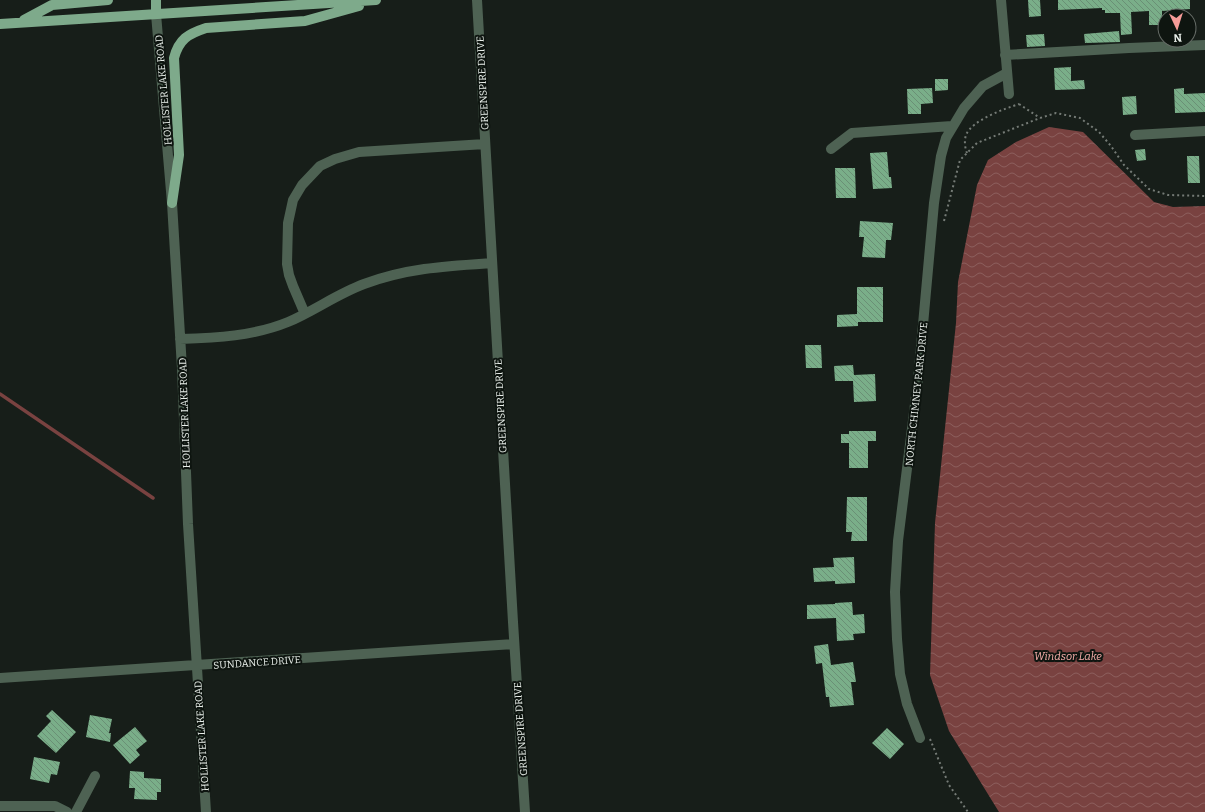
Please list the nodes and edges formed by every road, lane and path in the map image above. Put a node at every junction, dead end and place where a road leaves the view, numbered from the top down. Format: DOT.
graph roads {
  1 [pos="108,0"];
  2 [pos="156,0"];
  3 [pos="378,0"];
  4 [pos="477,0"];
  5 [pos="1002,0"];
  6 [pos="156,14"];
  7 [pos="3,22"];
  8 [pos="21,22"];
  9 [pos="1205,45"];
  10 [pos="1005,55"];
  11 [pos="1007,73"];
  12 [pos="1009,94"];
  13 [pos="1019,104"];
  14 [pos="1040,118"];
  15 [pos="952,126"];
  16 [pos="1205,131"];
  17 [pos="1135,135"];
  18 [pos="485,144"];
  19 [pos="830,149"];
  20 [pos="967,153"];
  21 [pos="1205,196"];
  22 [pos="172,203"];
  23 [pos="944,221"];
  24 [pos="492,263"];
  25 [pos="305,314"];
  26 [pos="180,339"];
  27 [pos="514,644"];
  28 [pos="197,666"];
  29 [pos="0,678"];
  30 [pos="924,737"];
  31 [pos="94,776"];
  32 [pos="0,806"];
  33 [pos="67,812"];
  34 [pos="76,812"];
  35 [pos="206,812"];
  36 [pos="525,812"];
  37 [pos="968,812"];
  1 -- 8 [label="main road"];
  2 -- 6 [label="main road"];
  3 -- 6 [label="main road"];
  3 -- 22 [label="main road"];
  4 -- 18 [label="street, GREENSPIRE DRIVE"];
  5 -- 10 [label="street"];
  6 -- 8 [label="main road"];
  6 -- 22 [label="street, HOLLISTER LAKE ROAD"];
  7 -- 8 [label="main road"];
  9 -- 10 [label="street"];
  10 -- 11 [label="street"];
  11 -- 12 [label="street"];
  11 -- 15 [label="street, NORTH CHIMNEY PARK DRIVE"];
  12 -- 13 [label="path"];
  13 -- 14 [label="path"];
  13 -- 20 [label="path"];
  14 -- 20 [label="path"];
  14 -- 21 [label="path"];
  15 -- 19 [label="street"];
  15 -- 30 [label="street, NORTH CHIMNEY PARK DRIVE"];
  16 -- 17 [label="street"];
  18 -- 24 [label="street, GREENSPIRE DRIVE"];
  18 -- 25 [label="street"];
  20 -- 23 [label="path"];
  22 -- 26 [label="street, HOLLISTER LAKE ROAD"];
  24 -- 25 [label="street"];
  24 -- 27 [label="street, GREENSPIRE DRIVE"];
  25 -- 26 [label="street"];
  26 -- 28 [label="street, HOLLISTER LAKE ROAD"];
  27 -- 28 [label="street, SUNDANCE DRIVE"];
  27 -- 36 [label="street, GREENSPIRE DRIVE"];
  28 -- 29 [label="street, SUNDANCE DRIVE"];
  28 -- 35 [label="street, HOLLISTER LAKE ROAD"];
  30 -- 37 [label="path"];
  31 -- 34 [label="street"];
  32 -- 33 [label="street"];
}
